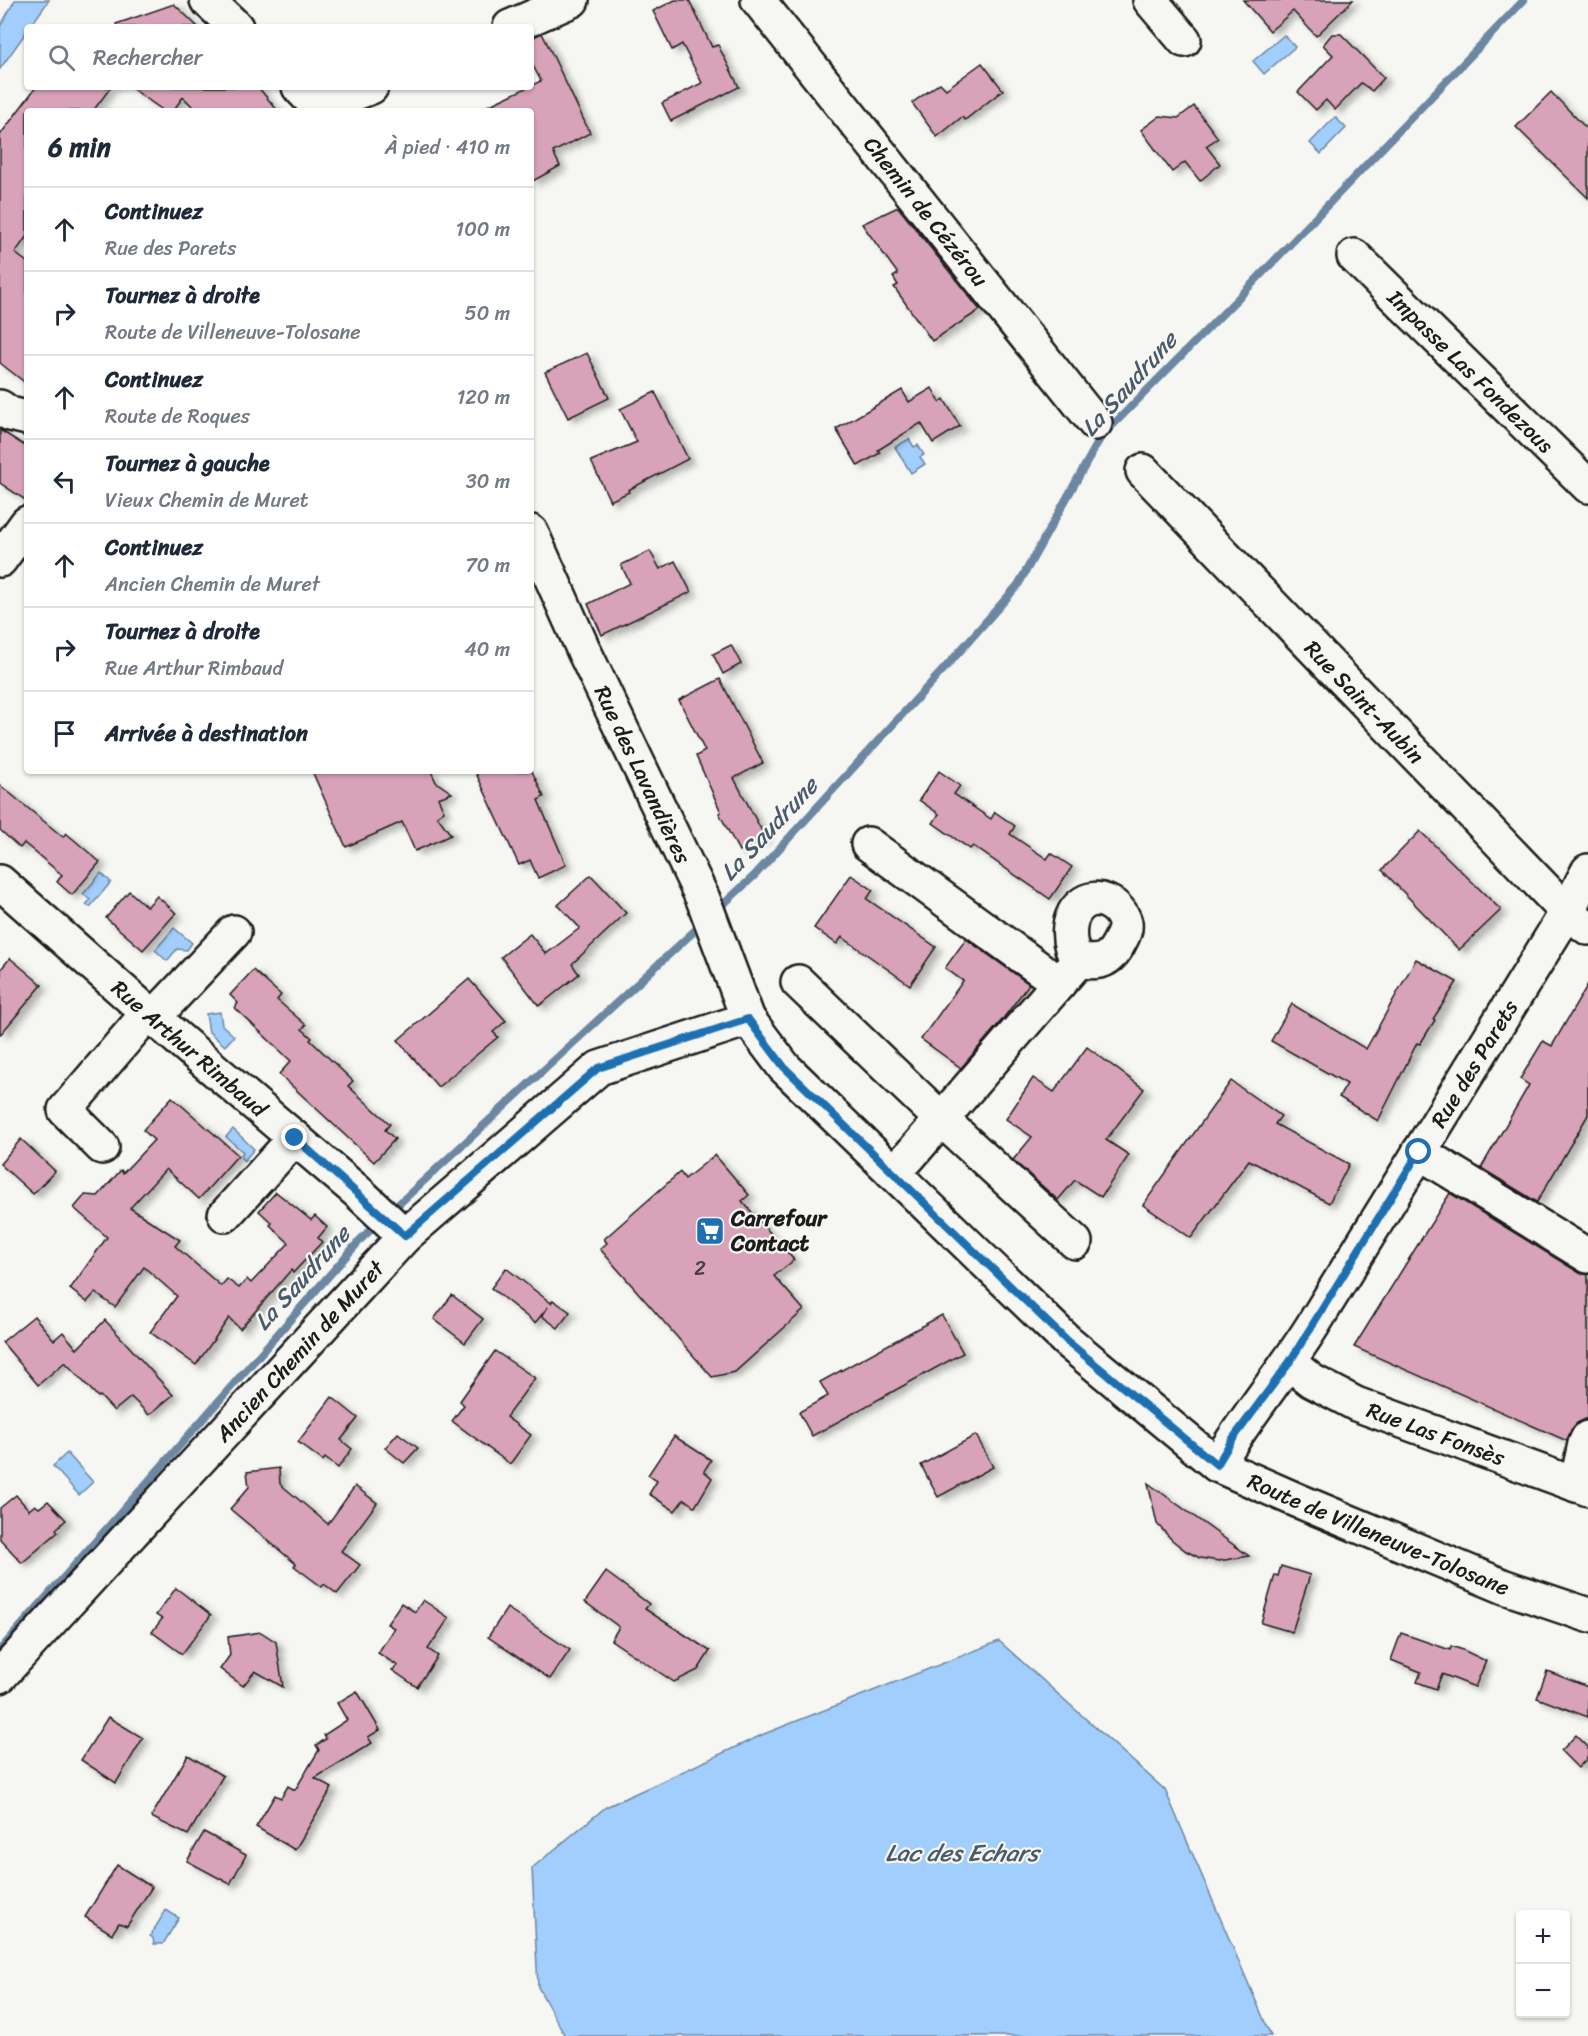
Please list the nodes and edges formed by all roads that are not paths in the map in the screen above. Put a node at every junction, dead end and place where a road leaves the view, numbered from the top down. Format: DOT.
graph roads {
  1 [pos="207,0"];
  2 [pos="572,0"];
  3 [pos="758,0"];
  4 [pos="1150,0"];
  5 [pos="233,24"];
  6 [pos="517,24"];
  7 [pos="1184,40"];
  8 [pos="360,90"];
  9 [pos="314,102"];
  10 [pos="1354,256"];
  11 [pos="0,407"];
  12 [pos="24,417"];
  13 [pos="1095,423"];
  14 [pos="1143,471"];
  15 [pos="1588,486"];
  16 [pos="24,527"];
  17 [pos="534,539"];
  18 [pos="0,560"];
  19 [pos="868,844"];
  20 [pos="1588,871"];
  21 [pos="0,882"];
  22 [pos="1578,920"];
  23 [pos="234,932"];
  24 [pos="798,982"];
  25 [pos="151,1015"];
  26 [pos="748,1019"];
  27 [pos="941,1119"];
  28 [pos="295,1138"];
  29 [pos="102,1147"];
  30 [pos="1419,1152"];
  31 [pos="892,1172"];
  32 [pos="225,1215"];
  33 [pos="405,1236"];
  34 [pos="1075,1242"];
  35 [pos="1588,1256"];
  36 [pos="1289,1363"];
  37 [pos="1588,1438"];
  38 [pos="1217,1465"];
  39 [pos="1582,1487"];
  40 [pos="1588,1615"];
  41 [pos="0,1676"];
  1 -- 5 [label="street"];
  2 -- 6 [label="street"];
  3 -- 13 [label="street, Chemin de Cézérou"];
  4 -- 7 [label="street"];
  8 -- 9 [label="street"];
  10 -- 15 [label="street, Impasse Las Fondezous"];
  11 -- 12 [label="street"];
  14 -- 22 [label="street, Rue Saint-Aubin"];
  16 -- 18 [label="street"];
  17 -- 26 [label="street, Rue des Lavandières"];
  19 -- 27 [label="street"];
  20 -- 22 [label="street, Rue des Parets"];
  21 -- 25 [label="street, Rue Arthur Rimbaud"];
  22 -- 30 [label="street, Rue des Parets"];
  23 -- 25 [label="street"];
  24 -- 27 [label="street"];
  25 -- 28 [label="street, Rue Arthur Rimbaud"];
  25 -- 29 [label="street"];
  26 -- 31 [label="street, Rue des Lavandières"];
  26 -- 33 [label="street, Ancien Chemin de Muret"];
  27 -- 31 [label="street"];
  27 -- 34 [label="street"];
  28 -- 32 [label="street"];
  28 -- 33 [label="street, Rue Arthur Rimbaud"];
  30 -- 35 [label="street"];
  30 -- 36 [label="street, Rue des Parets"];
  31 -- 38 [label="street, Route de Villeneuve-Tolosane"];
  33 -- 41 [label="street, Ancien Chemin de Muret"];
  36 -- 38 [label="street, Rue des Parets"];
  36 -- 39 [label="street, Rue Las Fonsès"];
  37 -- 39 [label="street"];
  38 -- 40 [label="street, Route de Villeneuve-Tolosane"];
}
